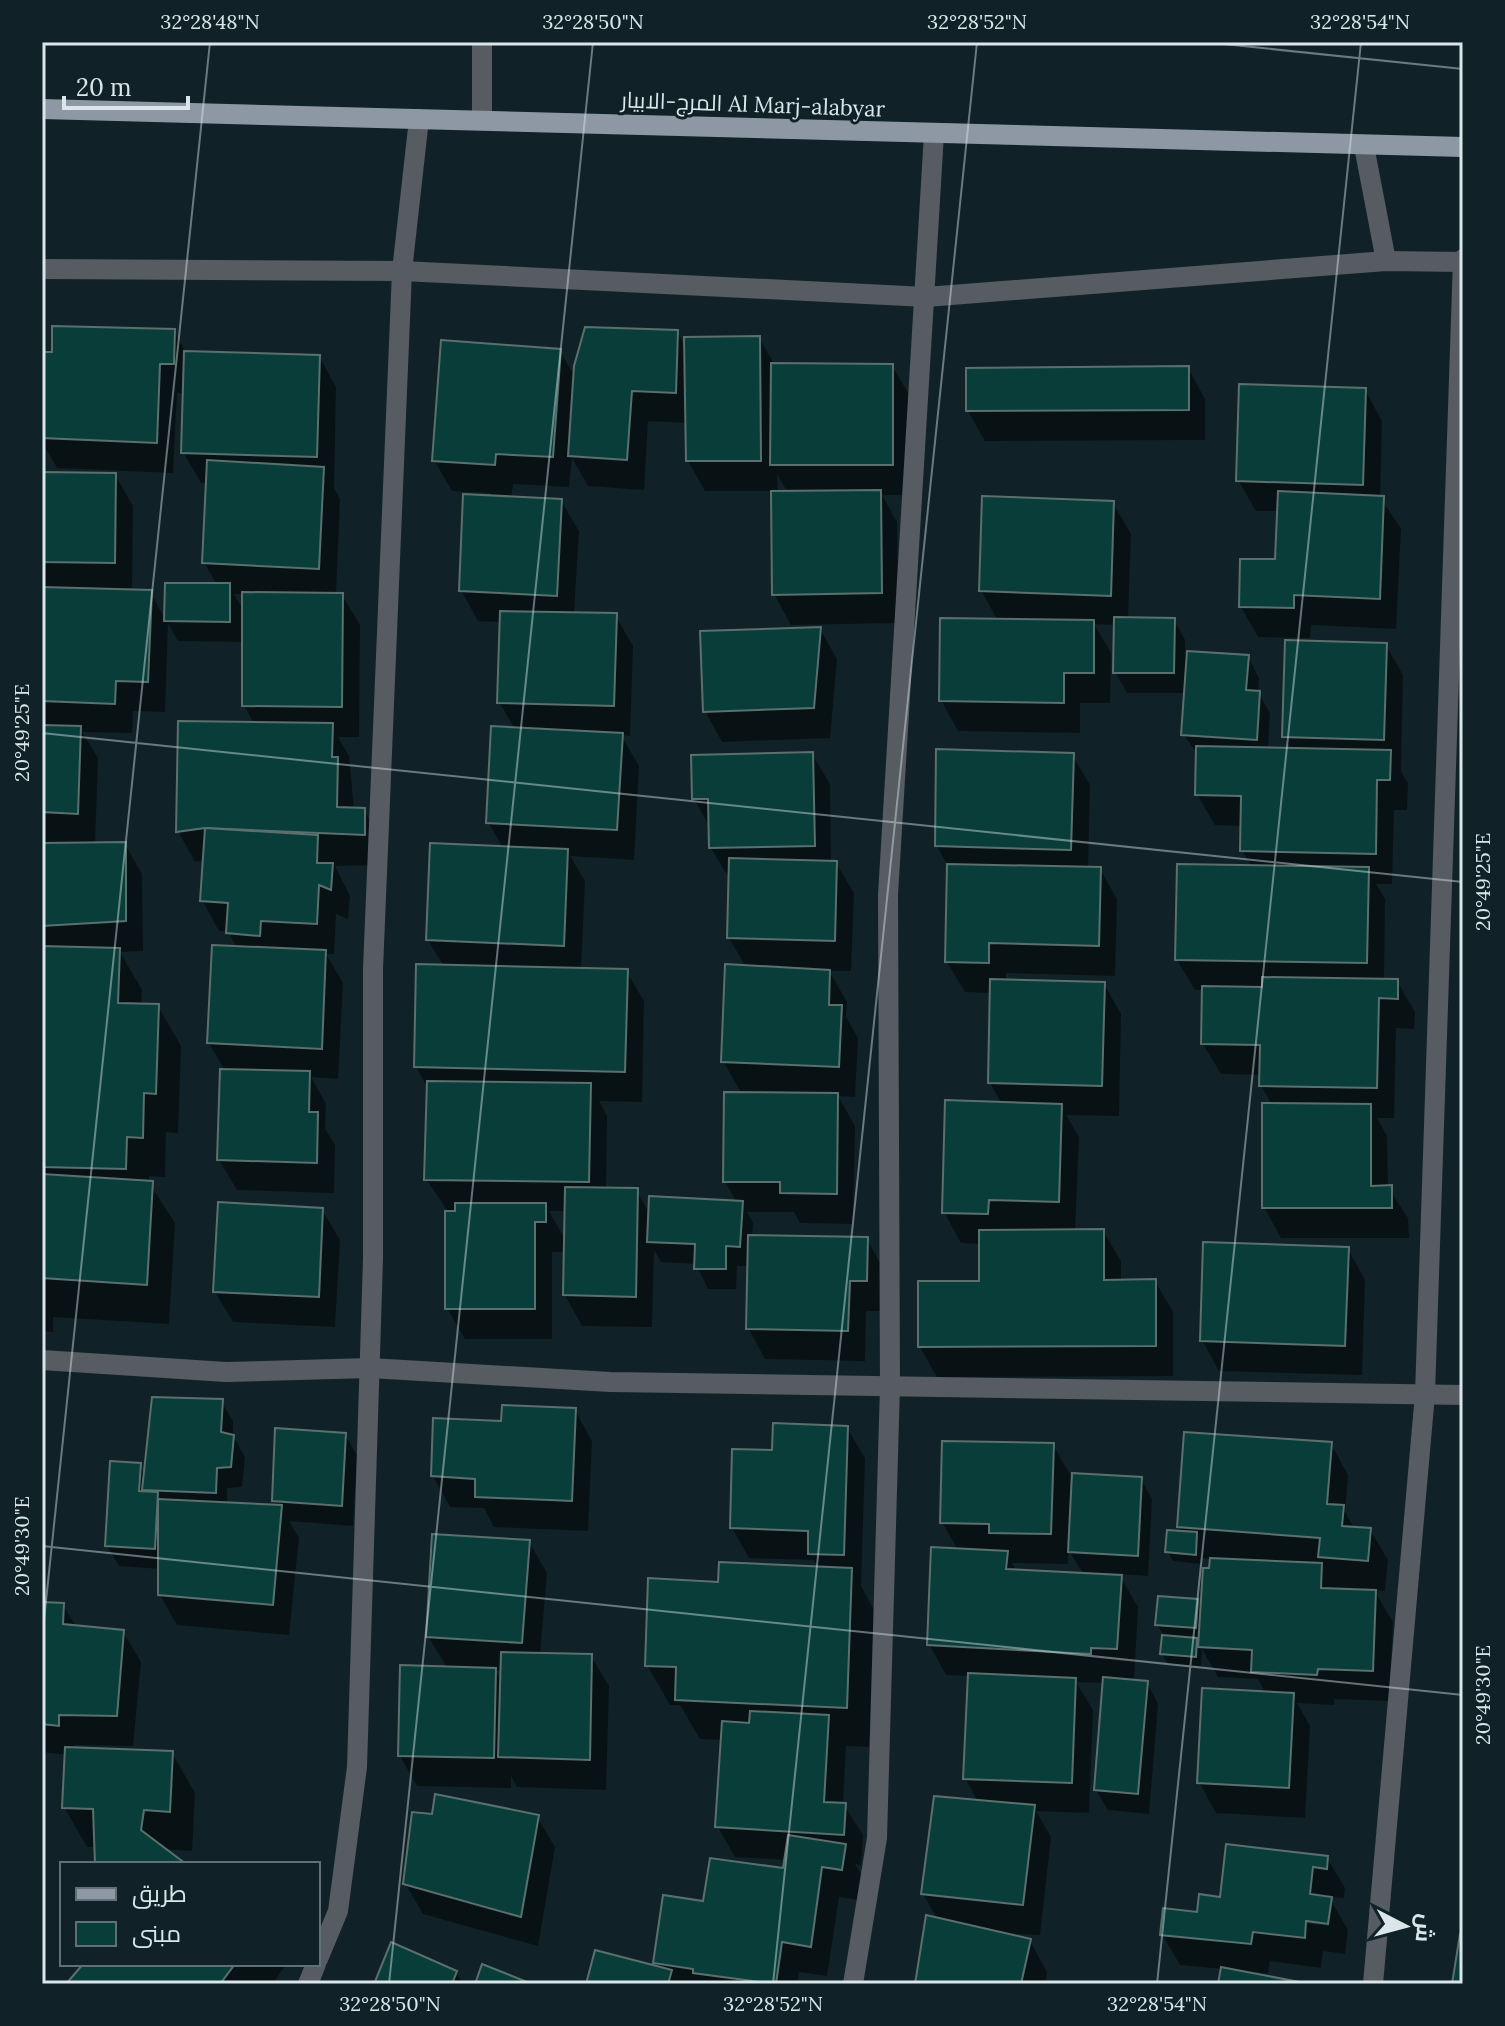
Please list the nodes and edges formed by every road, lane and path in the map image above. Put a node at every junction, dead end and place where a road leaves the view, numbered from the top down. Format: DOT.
graph roads {
  1 [pos="482,42"];
  2 [pos="42,109"];
  3 [pos="419,119"];
  4 [pos="482,119"];
  5 [pos="934,134"];
  6 [pos="1364,146"];
  7 [pos="1463,147"];
  8 [pos="1386,261"];
  9 [pos="1462,261"];
  10 [pos="42,269"];
  11 [pos="402,271"];
  12 [pos="926,297"];
  13 [pos="42,1360"];
  14 [pos="370,1368"];
  15 [pos="890,1386"];
  16 [pos="1425,1394"];
  17 [pos="1463,1395"];
  18 [pos="320,1955"];
  19 [pos="853,1984"];
  20 [pos="1373,1984"];
  1 -- 4 [label="street"];
  2 -- 3 [label="main road, المرج-الابيار Al Marj-alabyar"];
  3 -- 4 [label="main road, المرج-الابيار Al Marj-alabyar"];
  3 -- 11 [label="street"];
  4 -- 5 [label="main road, المرج-الابيار Al Marj-alabyar"];
  5 -- 6 [label="main road, المرج-الابيار Al Marj-alabyar"];
  5 -- 12 [label="street"];
  6 -- 7 [label="main road, المرج-الابيار Al Marj-alabyar"];
  6 -- 8 [label="street"];
  8 -- 9 [label="street"];
  8 -- 12 [label="street"];
  9 -- 16 [label="street"];
  10 -- 11 [label="street"];
  11 -- 12 [label="street"];
  11 -- 14 [label="street"];
  12 -- 15 [label="street"];
  13 -- 14 [label="street"];
  14 -- 15 [label="street"];
  14 -- 18 [label="street"];
  15 -- 16 [label="street"];
  15 -- 19 [label="street"];
  16 -- 17 [label="street"];
  16 -- 20 [label="street"];
}
